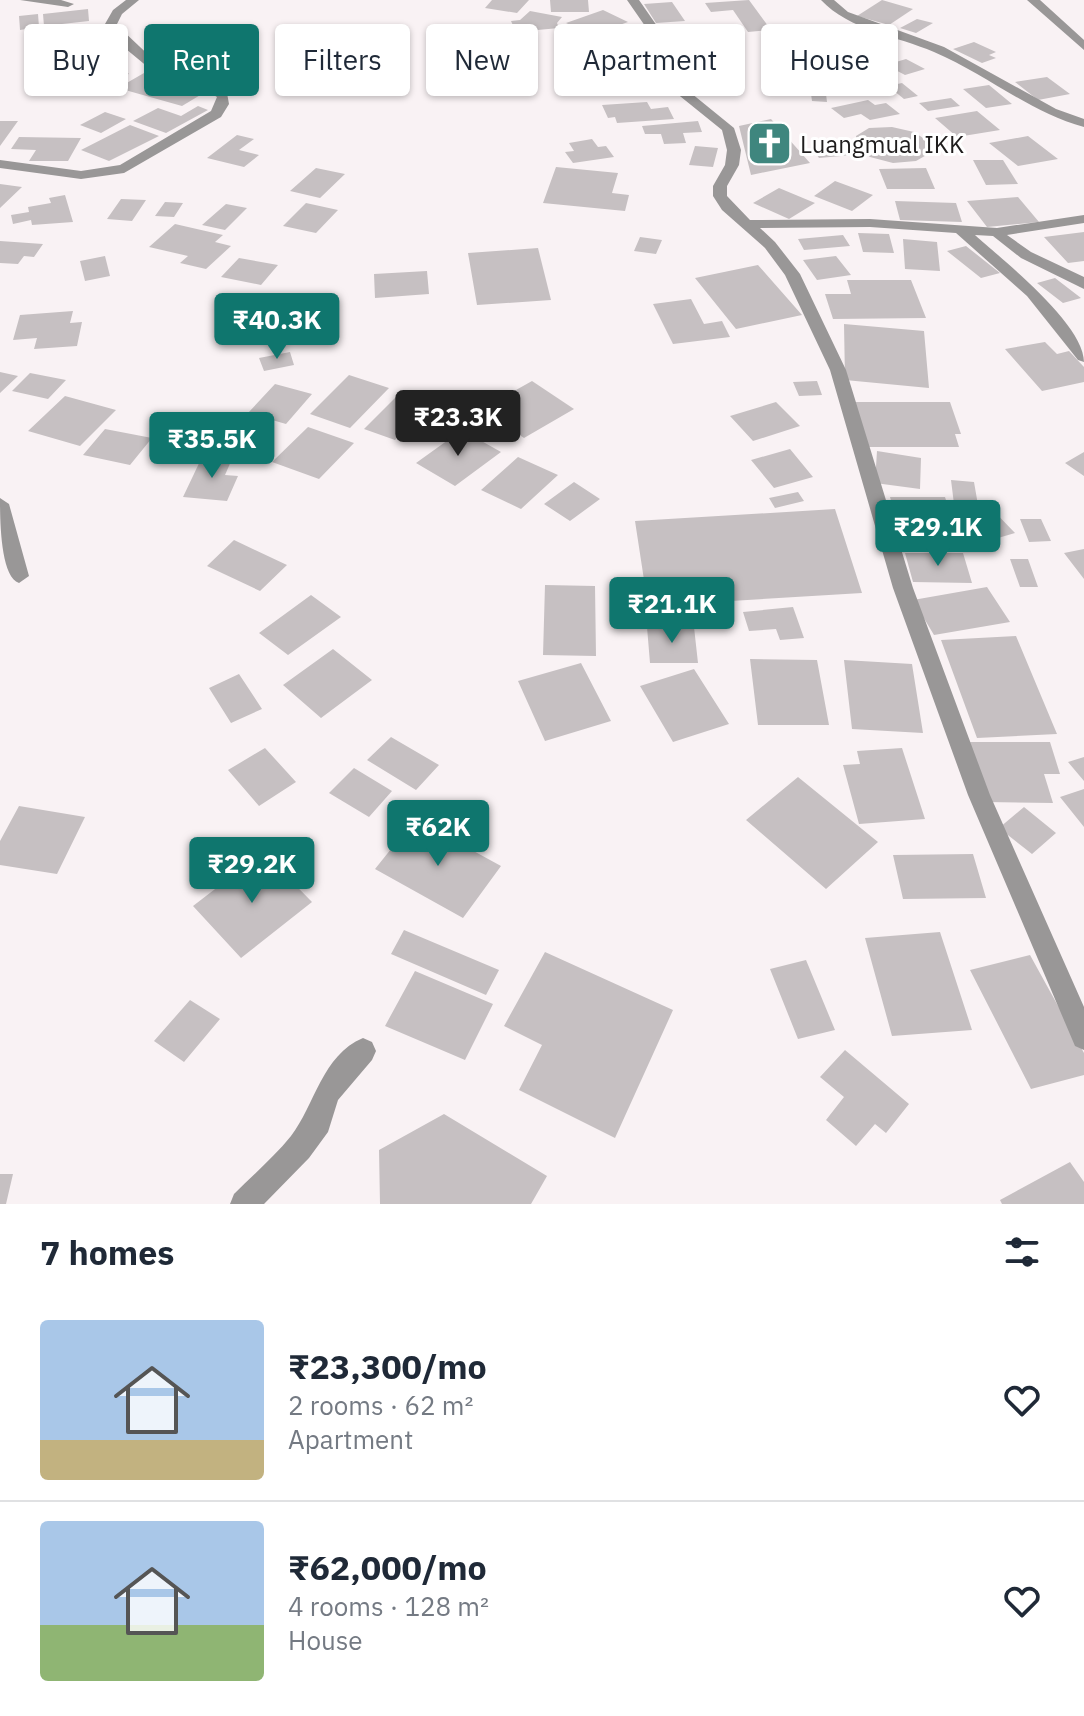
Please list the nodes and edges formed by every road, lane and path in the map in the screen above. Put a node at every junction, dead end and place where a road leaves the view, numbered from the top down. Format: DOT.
graph roads {
  1 [pos="26,0"];
  2 [pos="133,0"];
  3 [pos="633,0"];
  4 [pos="827,0"];
  5 [pos="1033,0"];
  6 [pos="68,4"];
  7 [pos="1084,46"];
  8 [pos="1084,123"];
  9 [pos="0,164"];
  10 [pos="1084,219"];
  11 [pos="746,224"];
  12 [pos="962,231"];
  13 [pos="997,232"];
  14 [pos="1084,284"];
  15 [pos="1084,357"];
  16 [pos="0,504"];
  17 [pos="0,569"];
  18 [pos="1084,1037"];
  19 [pos="363,1051"];
  20 [pos="244,1204"];
  1 -- 6 [label="street"];
  2 -- 9 [label="street"];
  3 -- 11 [label="street"];
  4 -- 8 [label="street"];
  5 -- 7 [label="street"];
  10 -- 13 [label="street"];
  11 -- 12 [label="street"];
  11 -- 18 [label="street"];
  12 -- 13 [label="street"];
  12 -- 15 [label="street"];
  13 -- 14 [label="street"];
  16 -- 17 [label="street"];
  19 -- 20 [label="street"];
}
